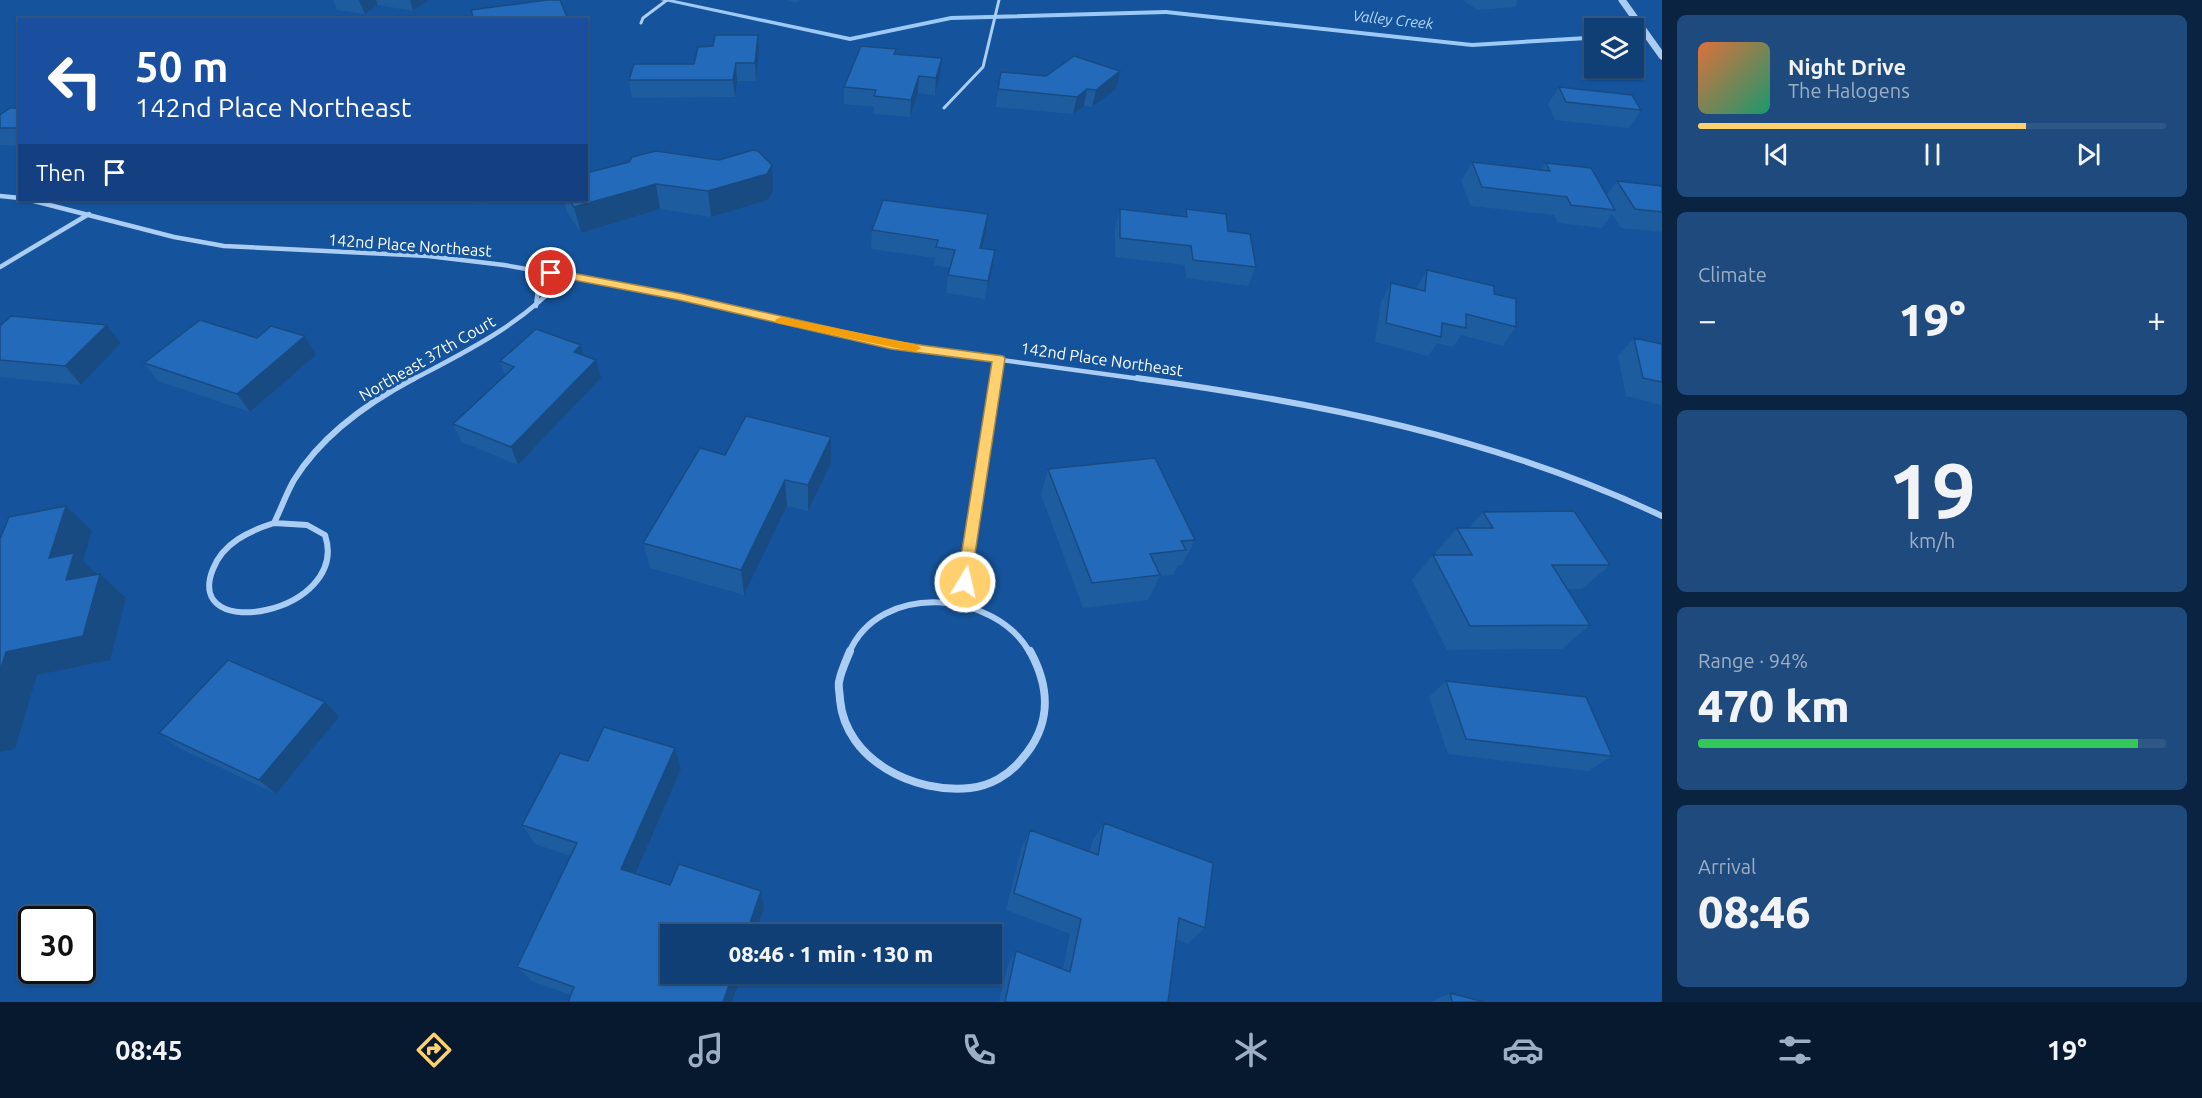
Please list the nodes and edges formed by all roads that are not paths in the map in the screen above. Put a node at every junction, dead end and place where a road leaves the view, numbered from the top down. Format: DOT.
graph roads {
  1 [pos="667,0"];
  2 [pos="999,0"];
  3 [pos="1622,0"];
  4 [pos="641,22"];
  5 [pos="1662,56"];
  6 [pos="944,108"];
  7 [pos="0,196"];
  8 [pos="18,198"];
  9 [pos="34,201"];
  10 [pos="89,214"];
  11 [pos="0,267"];
  12 [pos="551,273"];
  13 [pos="566,275"];
  14 [pos="536,306"];
  15 [pos="999,358"];
  16 [pos="1662,516"];
  17 [pos="274,523"];
  18 [pos="962,604"];
  1 -- 4 [label="lane"];
  2 -- 6 [label="lane"];
  3 -- 5 [label="street"];
  7 -- 8 [label="street"];
  9 -- 10 [label="street, 142nd Place Northeast"];
  10 -- 11 [label="street"];
  10 -- 12 [label="street, 142nd Place Northeast"];
  12 -- 13 [label="street, 142nd Place Northeast"];
  12 -- 14 [label="street"];
  13 -- 14 [label="street, Northeast 37th Court"];
  13 -- 15 [label="street, 142nd Place Northeast"];
  14 -- 17 [label="street, Northeast 37th Court"];
  15 -- 16 [label="street, 142nd Place Northeast"];
  15 -- 18 [label="street"];
  17 -- 17 [label="street"];
  18 -- 18 [label="street"];
}
